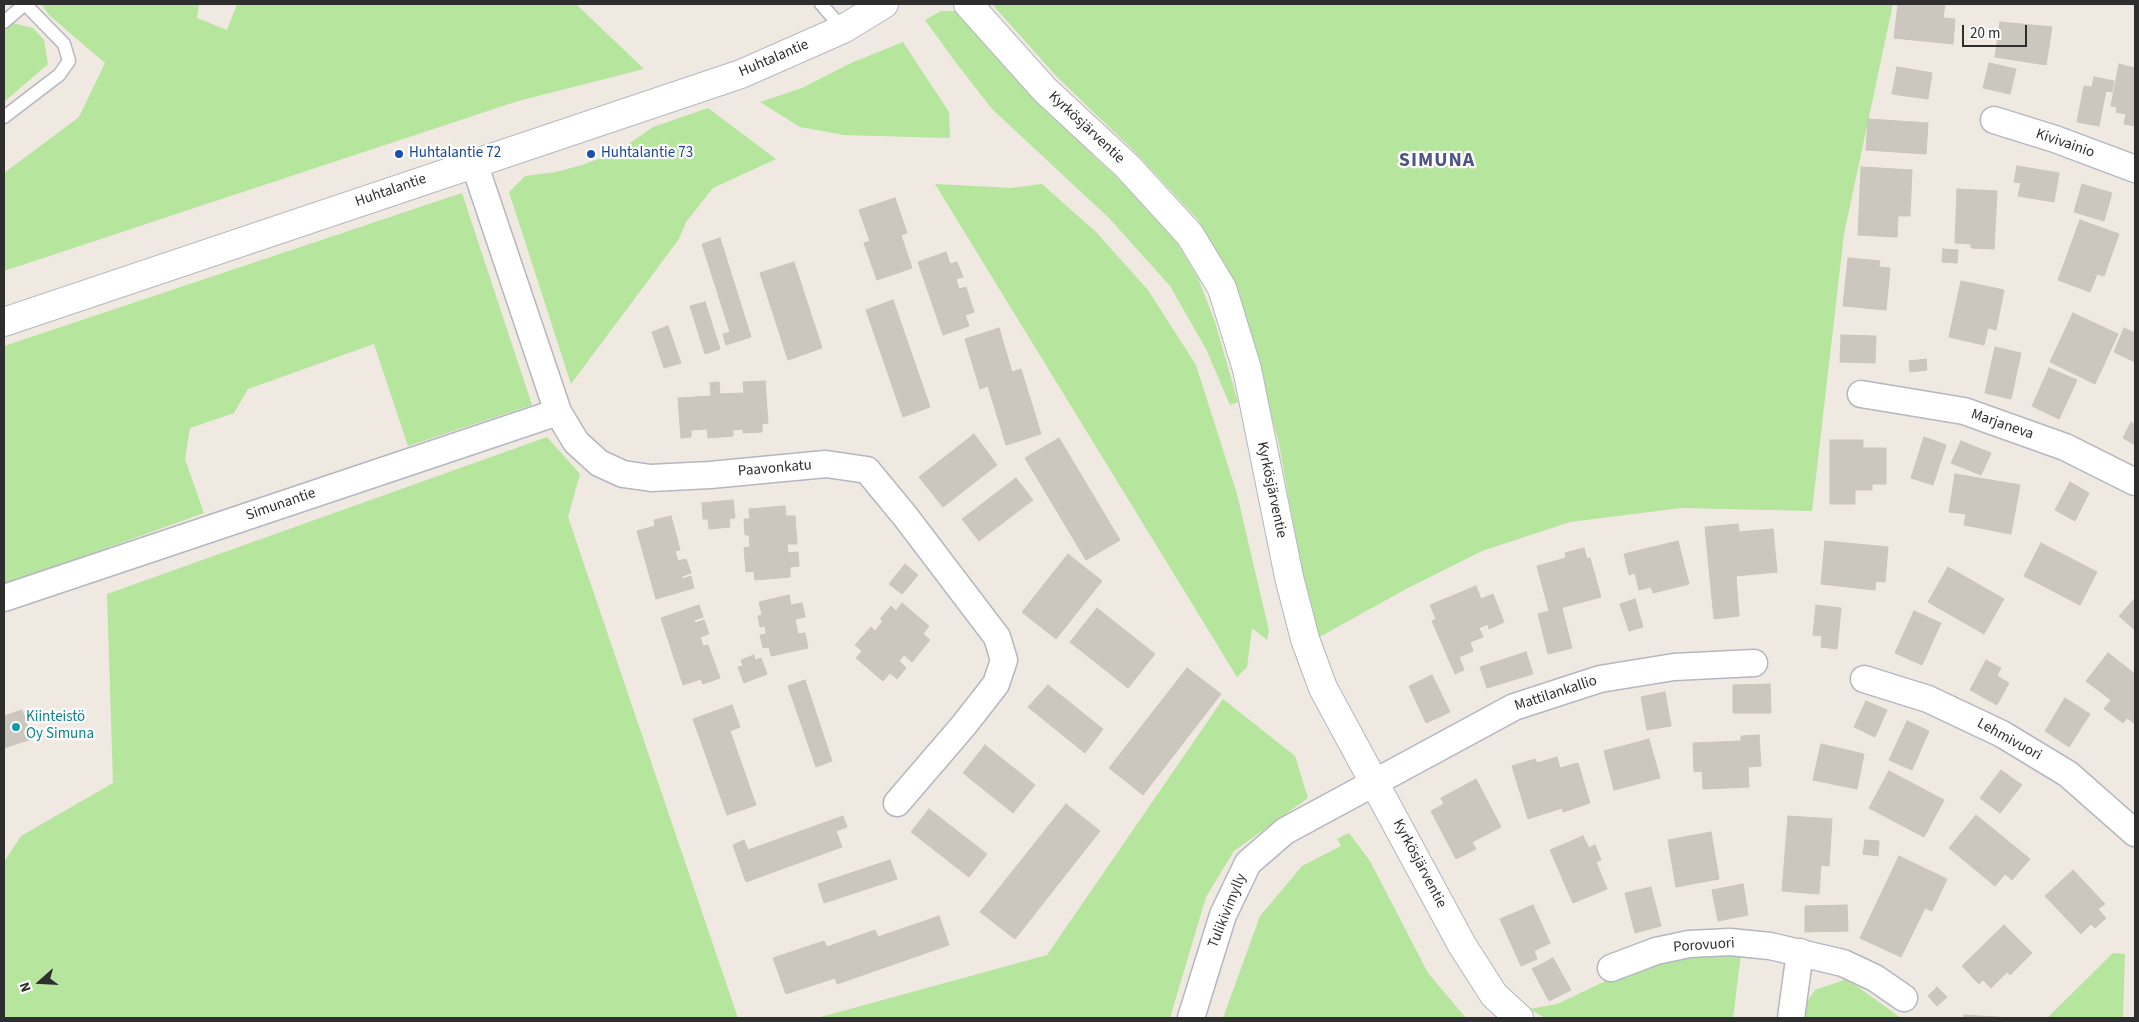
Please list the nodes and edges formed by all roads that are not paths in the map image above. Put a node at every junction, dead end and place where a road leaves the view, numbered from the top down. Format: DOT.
graph roads {
  1 [pos="821,4"];
  2 [pos="884,4"];
  3 [pos="968,4"];
  4 [pos="4,22"];
  5 [pos="843,30"];
  6 [pos="4,117"];
  7 [pos="1994,120"];
  8 [pos="474,163"];
  9 [pos="2135,169"];
  10 [pos="4,322"];
  11 [pos="1861,394"];
  12 [pos="558,412"];
  13 [pos="2135,482"];
  14 [pos="4,598"];
  15 [pos="1754,664"];
  16 [pos="1864,679"];
  17 [pos="1375,782"];
  18 [pos="897,803"];
  19 [pos="2135,833"];
  20 [pos="1800,952"];
  21 [pos="1611,968"];
  22 [pos="1904,998"];
  23 [pos="1191,1018"];
  24 [pos="1519,1018"];
  25 [pos="1791,1018"];
  1 -- 5 [label="lane"];
  2 -- 5 [label="street, Huhtalantie"];
  3 -- 17 [label="street, Kyrkösjärventie"];
  4 -- 6 [label="lane"];
  5 -- 8 [label="street, Huhtalantie"];
  7 -- 9 [label="street, Kivivainio"];
  8 -- 10 [label="street, Huhtalantie"];
  8 -- 12 [label="street, Paavonkatu"];
  11 -- 13 [label="street, Marjaneva"];
  12 -- 14 [label="street, Simunantie"];
  12 -- 18 [label="street, Paavonkatu"];
  15 -- 17 [label="street, Mattilankallio"];
  16 -- 19 [label="street, Lehmivuori"];
  17 -- 23 [label="street, Tulikivimylly"];
  17 -- 24 [label="street, Kyrkösjärventie"];
  20 -- 21 [label="street, Porovuori"];
  20 -- 22 [label="street, Porovuori"];
  20 -- 25 [label="street"];
}
